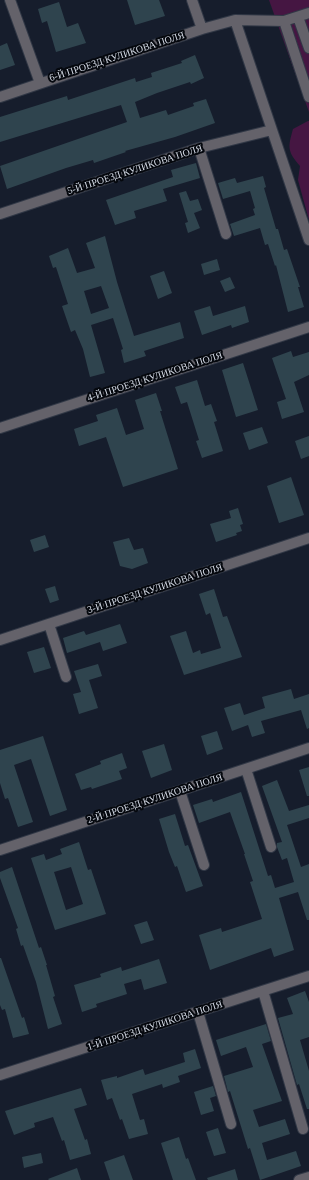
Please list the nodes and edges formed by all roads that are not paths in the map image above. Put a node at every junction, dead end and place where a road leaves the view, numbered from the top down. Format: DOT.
graph roads {
  1 [pos="10,0"];
  2 [pos="192,0"];
  3 [pos="309,13"];
  4 [pos="298,17"];
  5 [pos="235,20"];
  6 [pos="284,21"];
  7 [pos="202,29"];
  8 [pos="309,48"];
  9 [pos="40,83"];
  10 [pos="0,97"];
  11 [pos="309,97"];
  12 [pos="272,130"];
  13 [pos="199,148"];
  14 [pos="0,214"];
  15 [pos="226,234"];
  16 [pos="309,240"];
  17 [pos="309,327"];
  18 [pos="0,428"];
  19 [pos="309,538"];
  20 [pos="48,624"];
  21 [pos="0,640"];
  22 [pos="66,677"];
  23 [pos="309,748"];
  24 [pos="246,769"];
  25 [pos="180,791"];
  26 [pos="270,847"];
  27 [pos="0,850"];
  28 [pos="204,865"];
  29 [pos="309,976"];
  30 [pos="263,991"];
  31 [pos="198,1012"];
  32 [pos="0,1075"];
  33 [pos="231,1124"];
  34 [pos="303,1129"];
  35 [pos="309,1177"];
  36 [pos="299,1180"];
  1 -- 9 [label="street"];
  2 -- 7 [label="street"];
  3 -- 4 [label="street, 6-Й ПРОЕЗД КУЛИКОВА ПОЛЯ"];
  4 -- 6 [label="street, 6-Й ПРОЕЗД КУЛИКОВА ПОЛЯ"];
  4 -- 8 [label="street"];
  5 -- 6 [label="street, 6-Й ПРОЕЗД КУЛИКОВА ПОЛЯ"];
  5 -- 7 [label="street, 6-Й ПРОЕЗД КУЛИКОВА ПОЛЯ"];
  5 -- 12 [label="street"];
  6 -- 11 [label="street"];
  7 -- 9 [label="street, 6-Й ПРОЕЗД КУЛИКОВА ПОЛЯ"];
  9 -- 10 [label="street, 6-Й ПРОЕЗД КУЛИКОВА ПОЛЯ"];
  12 -- 13 [label="street, 5-Й ПРОЕЗД КУЛИКОВА ПОЛЯ"];
  12 -- 16 [label="street"];
  13 -- 14 [label="street, 5-Й ПРОЕЗД КУЛИКОВА ПОЛЯ"];
  13 -- 15 [label="street"];
  17 -- 18 [label="street, 4-Й ПРОЕЗД КУЛИКОВА ПОЛЯ"];
  19 -- 20 [label="street, 3-Й ПРОЕЗД КУЛИКОВА ПОЛЯ"];
  20 -- 21 [label="street, 3-Й ПРОЕЗД КУЛИКОВА ПОЛЯ"];
  20 -- 22 [label="street"];
  23 -- 24 [label="street, 2-Й ПРОЕЗД КУЛИКОВА ПОЛЯ"];
  24 -- 25 [label="street, 2-Й ПРОЕЗД КУЛИКОВА ПОЛЯ"];
  24 -- 26 [label="street"];
  25 -- 27 [label="street, 2-Й ПРОЕЗД КУЛИКОВА ПОЛЯ"];
  25 -- 28 [label="street"];
  29 -- 30 [label="street, 1-Й ПРОЕЗД КУЛИКОВА ПОЛЯ"];
  30 -- 31 [label="street, 1-Й ПРОЕЗД КУЛИКОВА ПОЛЯ"];
  30 -- 34 [label="street"];
  31 -- 32 [label="street, 1-Й ПРОЕЗД КУЛИКОВА ПОЛЯ"];
  31 -- 33 [label="street"];
  35 -- 36 [label="street"];
}
